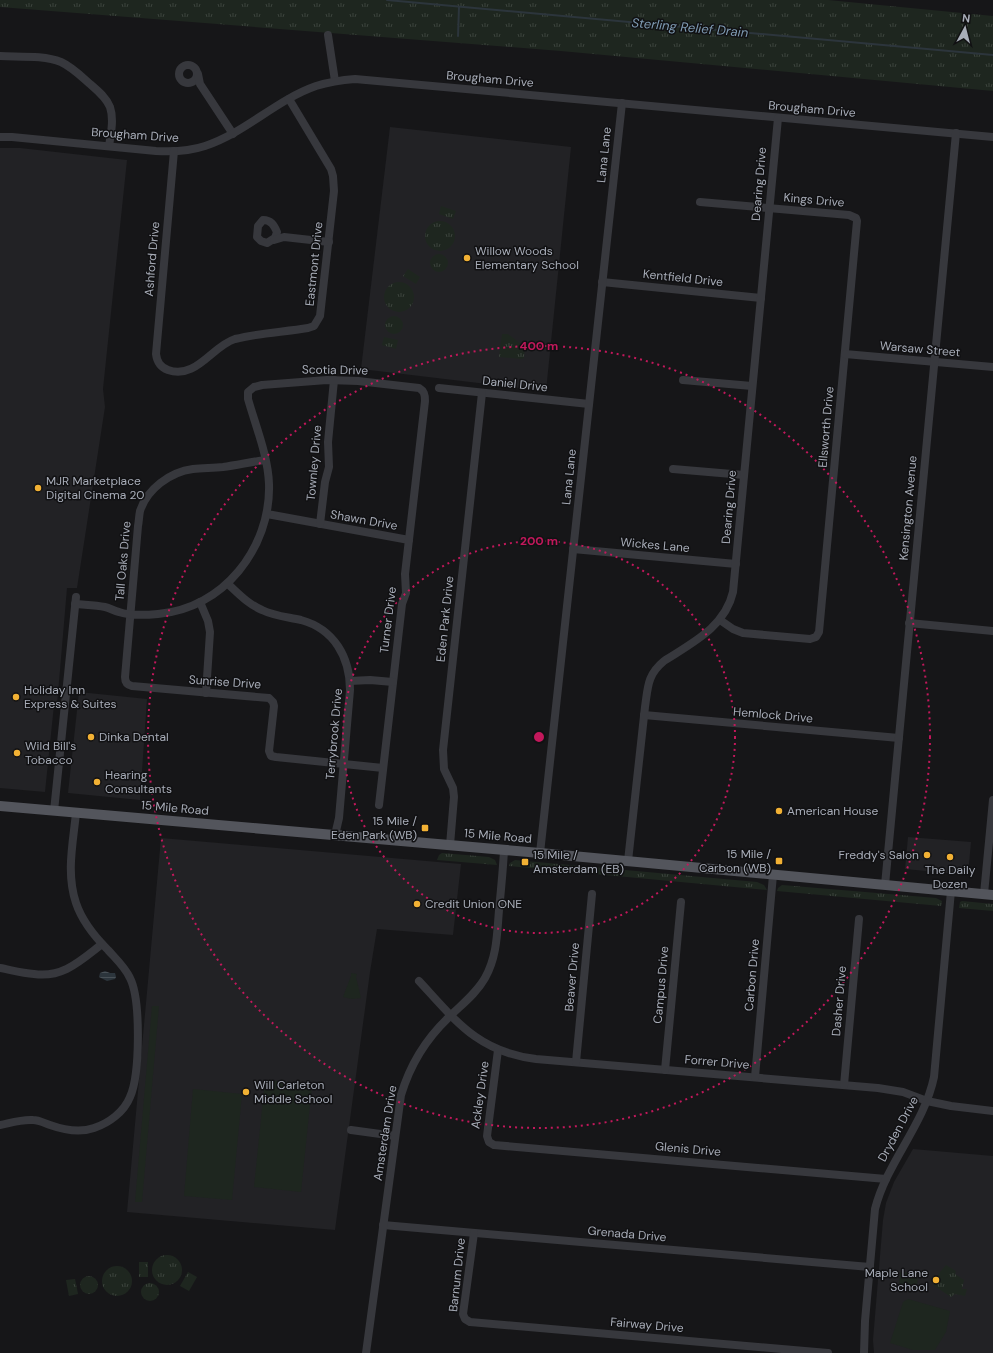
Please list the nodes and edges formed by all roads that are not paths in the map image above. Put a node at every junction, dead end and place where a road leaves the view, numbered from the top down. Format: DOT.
graph roads {
  1 [pos="328,35"];
  2 [pos="0,56"];
  3 [pos="198,74"];
  4 [pos="335,81"];
  5 [pos="190,84"];
  6 [pos="200,84"];
  7 [pos="289,99"];
  8 [pos="622,103"];
  9 [pos="778,118"];
  10 [pos="956,133"];
  11 [pos="233,134"];
  12 [pos="0,137"];
  13 [pos="993,137"];
  14 [pos="109,146"];
  15 [pos="174,151"];
  16 [pos="700,202"];
  17 [pos="769,208"];
  18 [pos="856,218"];
  19 [pos="275,236"];
  20 [pos="329,242"];
  21 [pos="602,282"];
  22 [pos="761,298"];
  23 [pos="844,354"];
  24 [pos="934,362"];
  25 [pos="993,367"];
  26 [pos="162,368"];
  27 [pos="334,380"];
  28 [pos="682,380"];
  29 [pos="752,386"];
  30 [pos="439,388"];
  31 [pos="423,390"];
  32 [pos="482,393"];
  33 [pos="589,404"];
  34 [pos="265,460"];
  35 [pos="673,469"];
  36 [pos="744,475"];
  37 [pos="267,514"];
  38 [pos="320,524"];
  39 [pos="409,540"];
  40 [pos="573,549"];
  41 [pos="736,564"];
  42 [pos="228,584"];
  43 [pos="200,602"];
  44 [pos="130,614"];
  45 [pos="720,620"];
  46 [pos="909,623"];
  47 [pos="993,631"];
  48 [pos="350,681"];
  49 [pos="393,682"];
  50 [pos="127,684"];
  51 [pos="206,693"];
  52 [pos="644,715"];
  53 [pos="899,738"];
  54 [pos="343,764"];
  55 [pos="383,768"];
  56 [pos="993,800"];
  57 [pos="379,805"];
  58 [pos="0,806"];
  59 [pos="54,811"];
  60 [pos="76,813"];
  61 [pos="335,835"];
  62 [pos="450,845"];
  63 [pos="504,850"];
  64 [pos="540,853"];
  65 [pos="628,861"];
  66 [pos="773,874"];
  67 [pos="885,885"];
  68 [pos="951,891"];
  69 [pos="592,894"];
  70 [pos="989,895"];
  71 [pos="681,902"];
  72 [pos="859,919"];
  73 [pos="102,944"];
  74 [pos="0,968"];
  75 [pos="418,980"];
  76 [pos="450,1015"];
  77 [pos="498,1050"];
  78 [pos="576,1062"];
  79 [pos="665,1070"];
  80 [pos="755,1077"];
  81 [pos="844,1085"];
  82 [pos="927,1101"];
  83 [pos="993,1111"];
  84 [pos="0,1125"];
  85 [pos="351,1130"];
  86 [pos="395,1136"];
  87 [pos="489,1142"];
  88 [pos="886,1179"];
  89 [pos="383,1225"];
  90 [pos="474,1233"];
  91 [pos="870,1267"];
  92 [pos="465,1319"];
  93 [pos="774,1351"];
  94 [pos="366,1353"];
  95 [pos="828,1353"];
  96 [pos="864,1353"];
  1 -- 4 [label="street"];
  2 -- 14 [label="street"];
  3 -- 5 [label="street"];
  3 -- 5 [label="street"];
  3 -- 6 [label="street"];
  4 -- 7 [label="street, Brougham Drive"];
  4 -- 8 [label="street, Brougham Drive"];
  5 -- 6 [label="street"];
  6 -- 11 [label="street"];
  7 -- 11 [label="street, Brougham Drive"];
  7 -- 20 [label="street, Eastmont Drive"];
  8 -- 9 [label="street, Brougham Drive"];
  8 -- 21 [label="street, Lana Lane"];
  9 -- 10 [label="street, Brougham Drive"];
  9 -- 17 [label="street, Dearing Drive"];
  10 -- 13 [label="street, Brougham Drive"];
  10 -- 24 [label="street, Kensington Avenue"];
  11 -- 15 [label="street, Brougham Drive"];
  12 -- 14 [label="street, Brougham Drive"];
  14 -- 15 [label="street, Brougham Drive"];
  15 -- 26 [label="street, Ashford Drive"];
  16 -- 17 [label="street, Kings Drive"];
  17 -- 18 [label="street, Kings Drive"];
  17 -- 22 [label="street, Dearing Drive"];
  18 -- 23 [label="street, Ellsworth Drive"];
  19 -- 20 [label="street"];
  20 -- 26 [label="street, Eastmont Drive"];
  21 -- 22 [label="street, Kentfield Drive"];
  21 -- 33 [label="street, Lana Lane"];
  22 -- 29 [label="street, Dearing Drive"];
  23 -- 24 [label="street, Warsaw Street"];
  23 -- 45 [label="street, Ellsworth Drive"];
  24 -- 25 [label="street, Warsaw Street"];
  24 -- 46 [label="street, Kensington Avenue"];
  27 -- 31 [label="street, Scotia Drive"];
  27 -- 34 [label="street, Scotia Drive"];
  27 -- 38 [label="street, Townley Drive"];
  28 -- 29 [label="street"];
  29 -- 36 [label="street, Dearing Drive"];
  30 -- 32 [label="street, Daniel Drive"];
  31 -- 39 [label="street, Turner Drive"];
  32 -- 33 [label="street, Daniel Drive"];
  32 -- 62 [label="street, Eden Park Drive"];
  33 -- 40 [label="street, Lana Lane"];
  34 -- 37 [label="street"];
  34 -- 44 [label="street, Tall Oaks Drive"];
  35 -- 36 [label="street"];
  36 -- 41 [label="street, Dearing Drive"];
  37 -- 38 [label="street, Shawn Drive"];
  37 -- 42 [label="street"];
  38 -- 39 [label="street, Shawn Drive"];
  39 -- 49 [label="street, Turner Drive"];
  40 -- 41 [label="street, Wickes Lane"];
  40 -- 64 [label="street, Lana Lane"];
  41 -- 45 [label="street, Dearing Drive"];
  42 -- 43 [label="street"];
  42 -- 48 [label="street, Terrybrook Drive"];
  43 -- 44 [label="street"];
  43 -- 51 [label="street"];
  44 -- 50 [label="street, Tall Oaks Drive"];
  44 -- 59 [label="street"];
  45 -- 52 [label="street, Dearing Drive"];
  46 -- 47 [label="street"];
  46 -- 53 [label="street, Kensington Avenue"];
  48 -- 49 [label="street"];
  48 -- 54 [label="street, Terrybrook Drive"];
  49 -- 55 [label="street, Turner Drive"];
  50 -- 51 [label="street, Sunrise Drive"];
  51 -- 54 [label="street, Sunrise Drive"];
  52 -- 53 [label="street, Hemlock Drive"];
  52 -- 65 [label="street, Dearing Drive"];
  53 -- 67 [label="street, Kensington Avenue"];
  54 -- 55 [label="street, Sunrise Drive"];
  54 -- 61 [label="street, Terrybrook Drive"];
  55 -- 57 [label="street, Turner Drive"];
  56 -- 70 [label="street"];
  58 -- 59 [label="main road, 15 Mile Road"];
  59 -- 60 [label="main road, 15 Mile Road"];
  60 -- 61 [label="main road, 15 Mile Road"];
  60 -- 73 [label="street"];
  61 -- 62 [label="main road, 15 Mile Road"];
  62 -- 63 [label="main road, 15 Mile Road"];
  63 -- 64 [label="main road, 15 Mile Road"];
  63 -- 76 [label="street, Amsterdam Drive"];
  64 -- 65 [label="main road, 15 Mile Road"];
  65 -- 66 [label="main road, 15 Mile Road"];
  66 -- 67 [label="main road, 15 Mile Road"];
  66 -- 80 [label="street, Carbon Drive"];
  67 -- 68 [label="main road, 15 Mile Road"];
  68 -- 70 [label="main road, 15 Mile Road"];
  68 -- 82 [label="street, Dryden Drive"];
  69 -- 78 [label="street, Beaver Drive"];
  71 -- 79 [label="street, Campus Drive"];
  72 -- 81 [label="street, Dasher Drive"];
  73 -- 74 [label="street"];
  73 -- 84 [label="street"];
  75 -- 76 [label="street, Forrer Drive"];
  76 -- 77 [label="street, Forrer Drive"];
  76 -- 86 [label="street, Amsterdam Drive"];
  77 -- 78 [label="street, Forrer Drive"];
  77 -- 87 [label="street, Ackley Drive"];
  78 -- 79 [label="street, Forrer Drive"];
  79 -- 80 [label="street, Forrer Drive"];
  80 -- 81 [label="street, Forrer Drive"];
  81 -- 82 [label="street, Forrer Drive"];
  82 -- 83 [label="street, Forrer Drive"];
  82 -- 88 [label="street, Dryden Drive"];
  85 -- 86 [label="street"];
  86 -- 89 [label="street, Amsterdam Drive"];
  87 -- 88 [label="street, Glenis Drive"];
  88 -- 91 [label="street, Dryden Drive"];
  89 -- 90 [label="street, Grenada Drive"];
  89 -- 94 [label="street, Amsterdam Drive"];
  90 -- 91 [label="street, Grenada Drive"];
  90 -- 92 [label="street, Barnum Drive"];
  91 -- 96 [label="street, Dryden Drive"];
  92 -- 93 [label="street, Fairway Drive"];
  93 -- 95 [label="street, Fairway Drive"];
}
